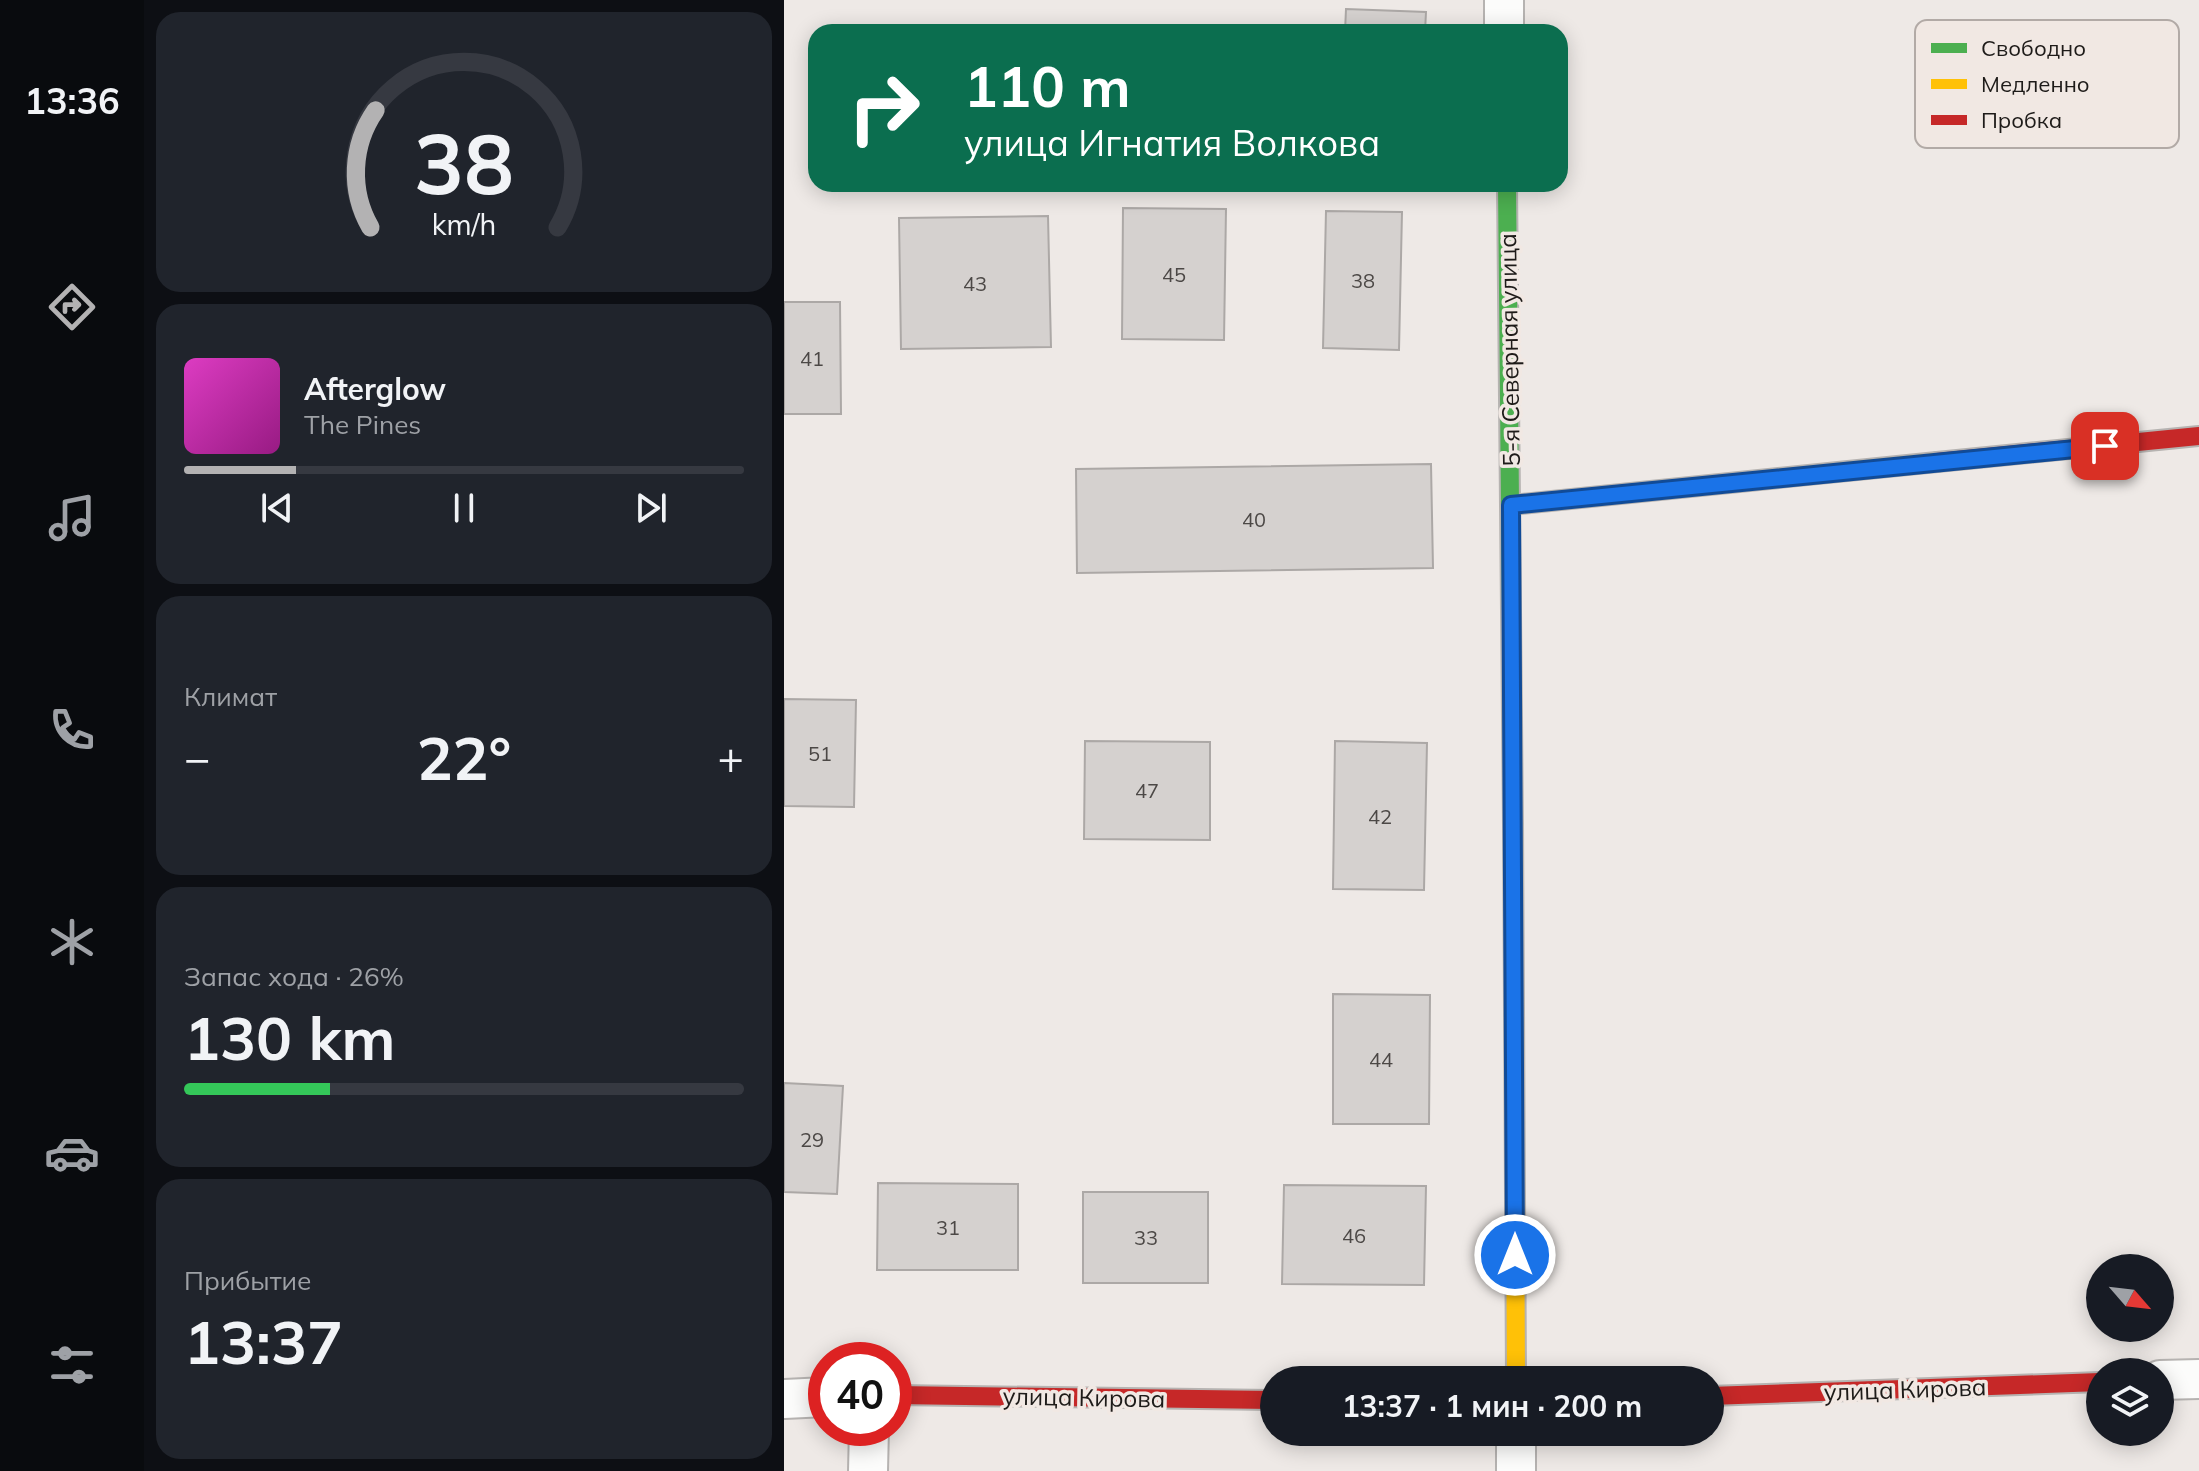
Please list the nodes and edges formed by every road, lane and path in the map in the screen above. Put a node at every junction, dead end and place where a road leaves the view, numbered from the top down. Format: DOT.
graph roads {
  1 [pos="1504,0"];
  2 [pos="1504,24"];
  3 [pos="1507,192"];
  4 [pos="2199,436"];
  5 [pos="1511,505"];
  6 [pos="1516,1366"];
  7 [pos="2199,1379"];
  8 [pos="2174,1380"];
  9 [pos="2086,1383"];
  10 [pos="912,1395"];
  11 [pos="1724,1395"];
  12 [pos="808,1398"];
  13 [pos="784,1399"];
  14 [pos="1260,1400"];
  15 [pos="869,1446"];
  16 [pos="1516,1446"];
  17 [pos="868,1471"];
  18 [pos="1516,1471"];
  1 -- 2 [label="street"];
  3 -- 5 [label="street, 5-я Северная улица"];
  4 -- 5 [label="street"];
  5 -- 6 [label="street, 5-я Северная улица"];
  7 -- 8 [label="street"];
  9 -- 11 [label="street, улица Кирова"];
  10 -- 14 [label="street, улица Кирова"];
  12 -- 13 [label="street"];
  15 -- 17 [label="street"];
  16 -- 18 [label="street"];
}
